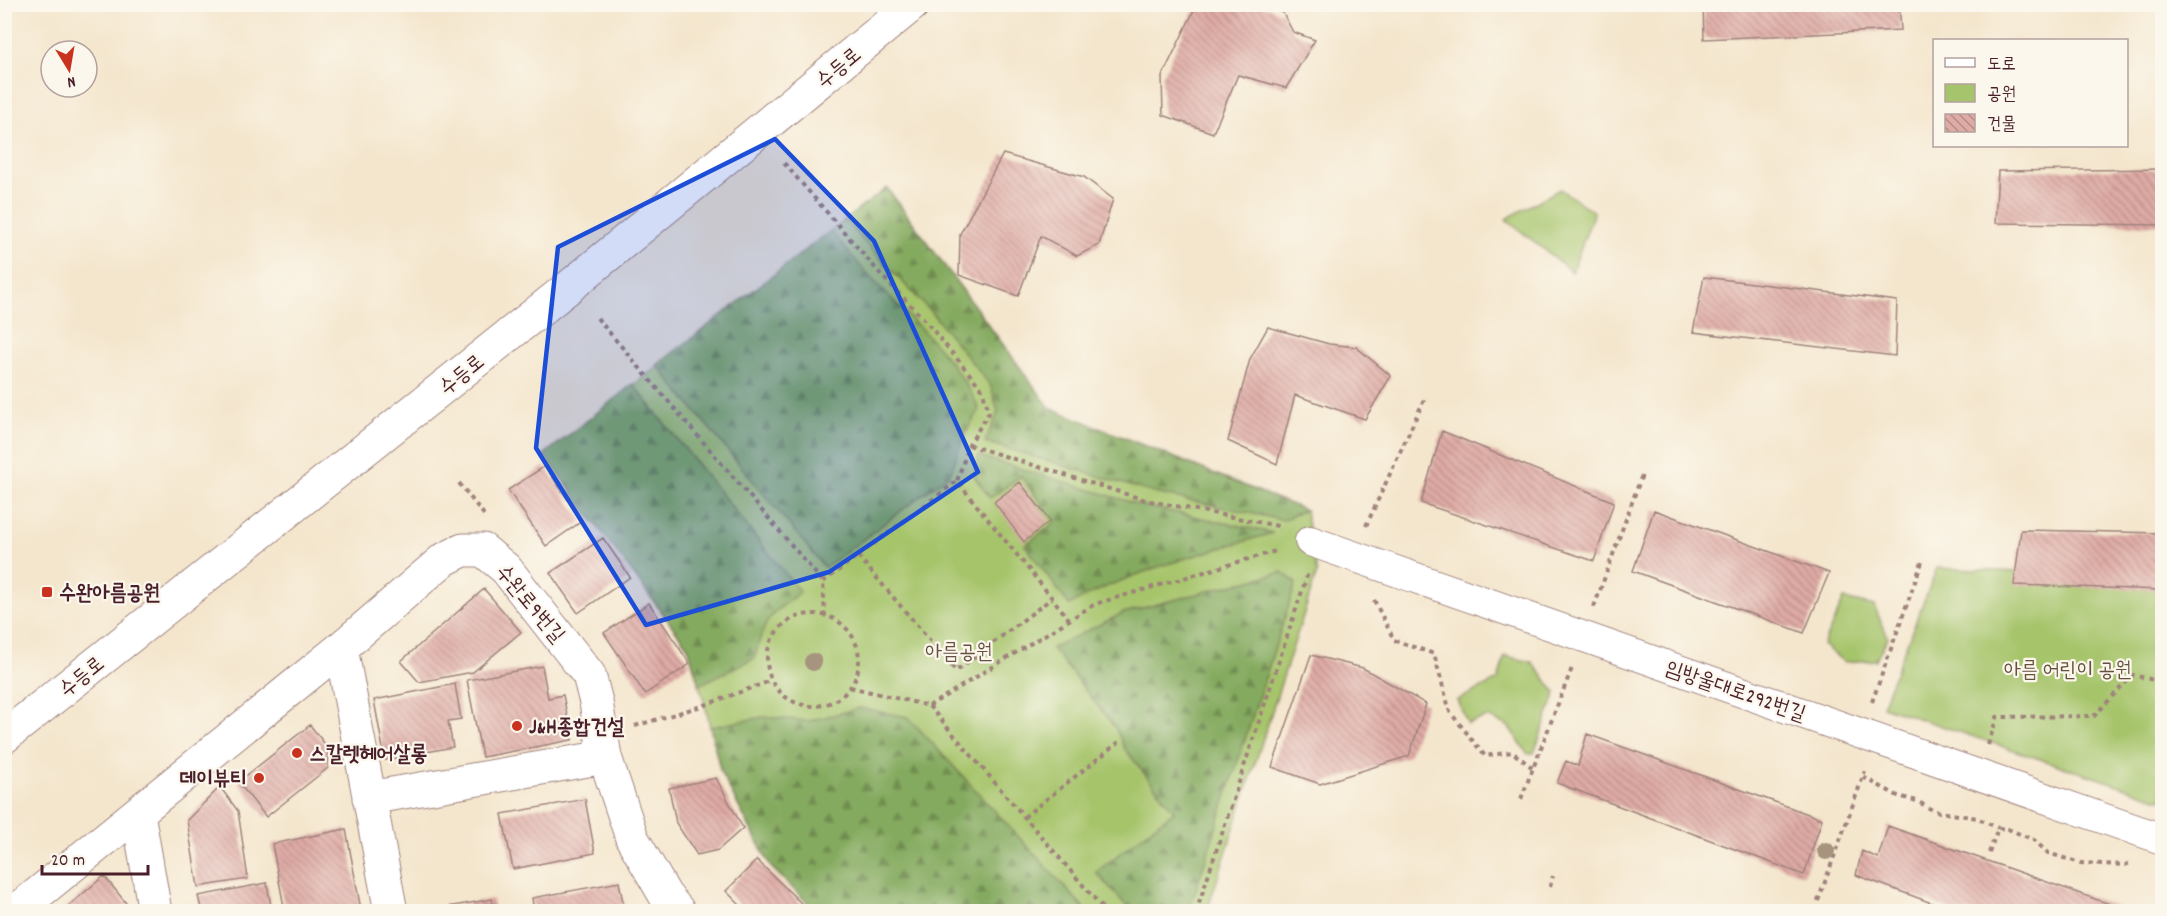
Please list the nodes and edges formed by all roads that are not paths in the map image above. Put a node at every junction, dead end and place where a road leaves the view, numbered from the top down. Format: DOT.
graph roads {
  1 [pos="913,4"];
  2 [pos="1309,543"];
  3 [pos="341,648"];
  4 [pos="4,737"];
  5 [pos="605,757"];
  6 [pos="369,798"];
  7 [pos="138,813"];
  8 [pos="2163,839"];
  9 [pos="15,912"];
  10 [pos="155,912"];
  11 [pos="391,912"];
  12 [pos="679,912"];
  1 -- 4 [label="street, 수등로"];
  2 -- 8 [label="street, 임방울대로292번길"];
  3 -- 5 [label="street, 수완로9번길"];
  3 -- 6 [label="street"];
  3 -- 7 [label="street, 수완로9번길"];
  5 -- 6 [label="street"];
  5 -- 12 [label="street, 수완로9번길"];
  6 -- 11 [label="street"];
  7 -- 9 [label="street, 수완로9번길"];
  7 -- 10 [label="street"];
}
